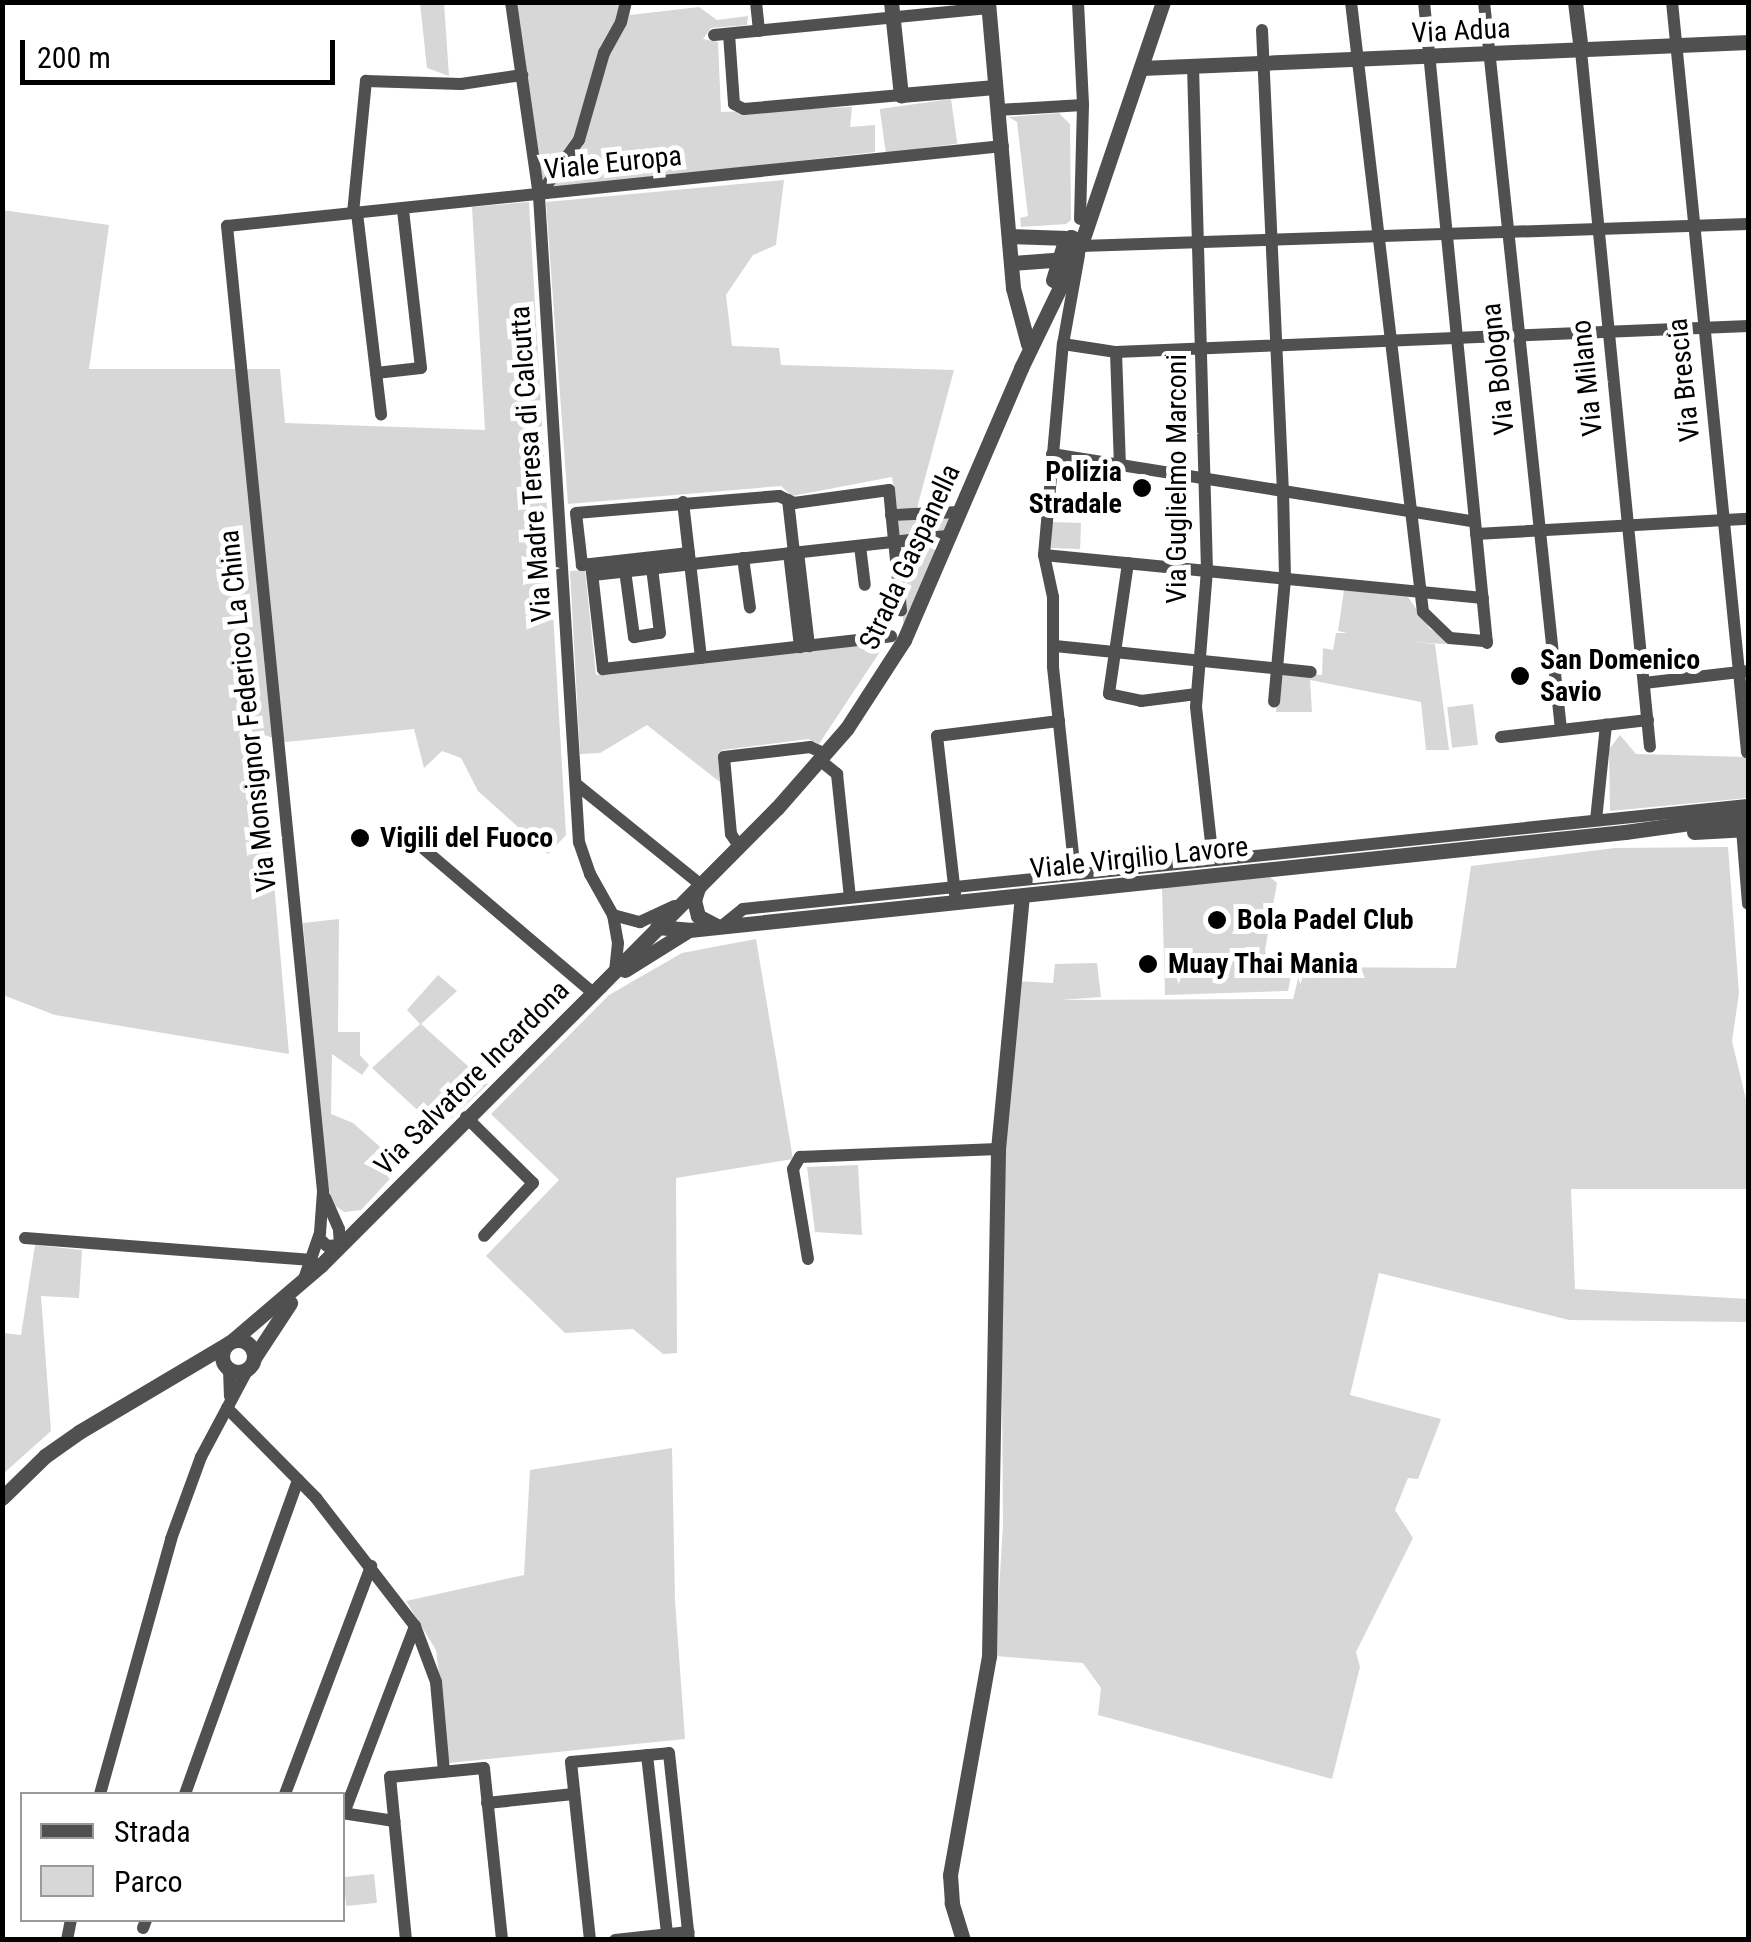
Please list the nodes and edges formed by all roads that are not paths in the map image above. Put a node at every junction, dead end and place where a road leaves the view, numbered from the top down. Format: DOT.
graph roads {
  1 [pos="511,2"];
  2 [pos="626,2"];
  3 [pos="756,2"];
  4 [pos="1078,2"];
  5 [pos="1162,2"];
  6 [pos="1351,2"];
  7 [pos="1424,2"];
  8 [pos="1484,2"];
  9 [pos="1576,2"];
  10 [pos="1672,2"];
  11 [pos="989,5"];
  12 [pos="892,10"];
  13 [pos="1262,30"];
  14 [pos="759,31"];
  15 [pos="730,34"];
  16 [pos="714,35"];
  17 [pos="1748,42"];
  18 [pos="1676,45"];
  19 [pos="1581,51"];
  20 [pos="1490,54"];
  21 [pos="1430,57"];
  22 [pos="1357,61"];
  23 [pos="1264,63"];
  24 [pos="1193,66"];
  25 [pos="1140,68"];
  26 [pos="522,75"];
  27 [pos="996,87"];
  28 [pos="901,95"];
  29 [pos="1083,106"];
  30 [pos="998,110"];
  31 [pos="1003,146"];
  32 [pos="1080,159"];
  33 [pos="1107,164"];
  34 [pos="539,196"];
  35 [pos="403,208"];
  36 [pos="355,213"];
  37 [pos="1080,219"];
  38 [pos="1748,224"];
  39 [pos="228,226"];
  40 [pos="1694,226"];
  41 [pos="1597,230"];
  42 [pos="1509,232"];
  43 [pos="1448,234"];
  44 [pos="1009,236"];
  45 [pos="1377,236"];
  46 [pos="1272,239"];
  47 [pos="1199,242"];
  48 [pos="1072,248"];
  49 [pos="1011,263"];
  50 [pos="1046,314"];
  51 [pos="1066,323"];
  52 [pos="1748,326"];
  53 [pos="1704,328"];
  54 [pos="1607,331"];
  55 [pos="1520,334"];
  56 [pos="1458,336"];
  57 [pos="1390,340"];
  58 [pos="1028,344"];
  59 [pos="1063,344"];
  60 [pos="1278,344"];
  61 [pos="1201,348"];
  62 [pos="1116,352"];
  63 [pos="1020,368"];
  64 [pos="376,373"];
  65 [pos="382,415"];
  66 [pos="1052,454"];
  67 [pos="1120,464"];
  68 [pos="1204,478"];
  69 [pos="1283,490"];
  70 [pos="788,500"];
  71 [pos="682,502"];
  72 [pos="960,512"];
  73 [pos="1410,512"];
  74 [pos="891,515"];
  75 [pos="1748,519"];
  76 [pos="1724,521"];
  77 [pos="1627,527"];
  78 [pos="1475,528"];
  79 [pos="1541,530"];
  80 [pos="948,536"];
  81 [pos="894,542"];
  82 [pos="860,546"];
  83 [pos="794,553"];
  84 [pos="1044,555"];
  85 [pos="743,558"];
  86 [pos="692,560"];
  87 [pos="1128,563"];
  88 [pos="624,566"];
  89 [pos="652,568"];
  90 [pos="592,569"];
  91 [pos="1207,570"];
  92 [pos="1284,578"];
  93 [pos="865,586"];
  94 [pos="1420,592"];
  95 [pos="1483,598"];
  96 [pos="750,608"];
  97 [pos="901,610"];
  98 [pos="891,636"];
  99 [pos="804,646"];
  100 [pos="1055,646"];
  101 [pos="1116,652"];
  102 [pos="705,657"];
  103 [pos="1201,661"];
  104 [pos="1278,668"];
  105 [pos="1311,672"];
  106 [pos="1744,672"];
  107 [pos="1644,683"];
  108 [pos="1197,694"];
  109 [pos="1274,702"];
  110 [pos="1059,720"];
  111 [pos="1648,720"];
  112 [pos="1606,725"];
  113 [pos="1746,728"];
  114 [pos="1562,730"];
  115 [pos="1501,737"];
  116 [pos="1650,747"];
  117 [pos="1747,752"];
  118 [pos="823,757"];
  119 [pos="576,784"];
  120 [pos="1748,806"];
  121 [pos="1596,820"];
  122 [pos="1746,824"];
  123 [pos="411,838"];
  124 [pos="739,846"];
  125 [pos="1213,860"];
  126 [pos="1231,866"];
  127 [pos="1075,873"];
  128 [pos="700,884"];
  129 [pos="955,894"];
  130 [pos="1022,896"];
  131 [pos="850,898"];
  132 [pos="685,900"];
  133 [pos="1748,904"];
  134 [pos="613,915"];
  135 [pos="633,924"];
  136 [pos="658,927"];
  137 [pos="721,927"];
  138 [pos="689,930"];
  139 [pos="618,939"];
  140 [pos="639,948"];
  141 [pos="614,972"];
  142 [pos="596,990"];
  143 [pos="466,1116"];
  144 [pos="998,1148"];
  145 [pos="323,1191"];
  146 [pos="332,1213"];
  147 [pos="363,1222"];
  148 [pos="484,1236"];
  149 [pos="25,1238"];
  150 [pos="319,1238"];
  151 [pos="340,1245"];
  152 [pos="808,1259"];
  153 [pos="316,1262"];
  154 [pos="230,1343"];
  155 [pos="252,1362"];
  156 [pos="227,1366"];
  157 [pos="174,1377"];
  158 [pos="228,1406"];
  159 [pos="298,1480"];
  160 [pos="2,1498"];
  161 [pos="371,1566"];
  162 [pos="415,1626"];
  163 [pos="648,1755"];
  164 [pos="444,1772"];
  165 [pos="101,1792"];
  166 [pos="186,1792"];
  167 [pos="287,1792"];
  168 [pos="574,1794"];
  169 [pos="487,1803"];
  170 [pos="345,1808"];
  171 [pos="345,1813"];
  172 [pos="394,1821"];
  173 [pos="667,1934"];
  174 [pos="689,1936"];
  175 [pos="406,1940"];
  176 [pos="502,1940"];
  177 [pos="590,1940"];
  178 [pos="615,1940"];
  179 [pos="962,1940"];
  1 -- 26 [label="street, Via Madre Teresa di Calcutta"];
  2 -- 34 [label="street"];
  3 -- 14 [label="street"];
  4 -- 29 [label="street"];
  5 -- 25 [label="street"];
  6 -- 22 [label="street"];
  7 -- 21 [label="street"];
  8 -- 20 [label="street, Via Bologna"];
  9 -- 19 [label="street, Via Milano"];
  10 -- 18 [label="street, Via Brescia"];
  11 -- 12 [label="street"];
  11 -- 27 [label="street"];
  12 -- 14 [label="street"];
  12 -- 28 [label="street"];
  13 -- 23 [label="street"];
  14 -- 15 [label="street"];
  15 -- 16 [label="street"];
  15 -- 28 [label="street"];
  17 -- 18 [label="street, Via Adua"];
  18 -- 19 [label="street, Via Adua"];
  18 -- 40 [label="street, Via Brescia"];
  19 -- 20 [label="street, Via Adua"];
  19 -- 41 [label="street, Via Milano"];
  20 -- 21 [label="street, Via Adua"];
  20 -- 42 [label="street, Via Bologna"];
  21 -- 22 [label="street, Via Adua"];
  21 -- 43 [label="street"];
  22 -- 23 [label="street, Via Adua"];
  22 -- 45 [label="street"];
  23 -- 24 [label="street, Via Adua"];
  23 -- 46 [label="street"];
  24 -- 25 [label="street, Via Adua"];
  24 -- 47 [label="street, Via Guglielmo Marconi"];
  25 -- 33 [label="street"];
  26 -- 34 [label="street, Via Madre Teresa di Calcutta"];
  26 -- 36 [label="street"];
  27 -- 28 [label="street"];
  27 -- 30 [label="street"];
  29 -- 30 [label="street"];
  29 -- 32 [label="street"];
  30 -- 31 [label="street"];
  31 -- 34 [label="street, Viale Europa"];
  31 -- 44 [label="street"];
  32 -- 33 [label="street"];
  32 -- 37 [label="street"];
  33 -- 37 [label="street"];
  33 -- 48 [label="street"];
  34 -- 35 [label="street, Viale Europa"];
  34 -- 119 [label="street, Via Madre Teresa di Calcutta"];
  35 -- 36 [label="street, Viale Europa"];
  35 -- 64 [label="street"];
  36 -- 39 [label="street, Viale Europa"];
  36 -- 64 [label="street"];
  37 -- 48 [label="street"];
  38 -- 40 [label="street"];
  39 -- 145 [label="street, Via Monsignor Federico La China"];
  40 -- 41 [label="street"];
  40 -- 53 [label="street, Via Brescia"];
  41 -- 42 [label="street"];
  41 -- 54 [label="street, Via Milano"];
  42 -- 43 [label="street"];
  42 -- 55 [label="street, Via Bologna"];
  43 -- 45 [label="street"];
  43 -- 56 [label="street"];
  44 -- 48 [label="street"];
  44 -- 49 [label="street"];
  45 -- 46 [label="street"];
  45 -- 57 [label="street"];
  46 -- 47 [label="street"];
  46 -- 60 [label="street"];
  47 -- 48 [label="street"];
  47 -- 61 [label="street, Via Guglielmo Marconi"];
  48 -- 49 [label="street"];
  48 -- 50 [label="street, Strada Gaspanella"];
  48 -- 51 [label="street"];
  48 -- 58 [label="street, Strada Gaspanella"];
  49 -- 58 [label="street"];
  50 -- 51 [label="street"];
  50 -- 63 [label="street, Strada Gaspanella"];
  51 -- 59 [label="street"];
  52 -- 53 [label="street"];
  53 -- 54 [label="street"];
  53 -- 76 [label="street, Via Brescia"];
  54 -- 55 [label="street"];
  54 -- 77 [label="street, Via Milano"];
  55 -- 56 [label="street"];
  55 -- 79 [label="street, Via Bologna"];
  56 -- 57 [label="street"];
  56 -- 78 [label="street"];
  57 -- 60 [label="street"];
  57 -- 73 [label="street"];
  58 -- 63 [label="street, Strada Gaspanella"];
  59 -- 62 [label="street"];
  59 -- 66 [label="street"];
  60 -- 61 [label="street"];
  60 -- 69 [label="street"];
  61 -- 62 [label="street"];
  61 -- 68 [label="street, Via Guglielmo Marconi"];
  62 -- 67 [label="street"];
  63 -- 72 [label="street, Strada Gaspanella"];
  64 -- 65 [label="street"];
  66 -- 67 [label="street"];
  66 -- 84 [label="street"];
  67 -- 68 [label="street"];
  68 -- 69 [label="street"];
  68 -- 91 [label="street, Via Guglielmo Marconi"];
  69 -- 73 [label="street"];
  69 -- 92 [label="street"];
  70 -- 71 [label="street"];
  70 -- 74 [label="street"];
  70 -- 83 [label="street"];
  71 -- 86 [label="street"];
  71 -- 90 [label="street"];
  72 -- 74 [label="street"];
  72 -- 80 [label="street, Strada Gaspanella"];
  73 -- 78 [label="street"];
  73 -- 94 [label="street"];
  74 -- 81 [label="street"];
  75 -- 76 [label="street"];
  76 -- 77 [label="street"];
  76 -- 106 [label="street, Via Brescia"];
  77 -- 79 [label="street"];
  77 -- 107 [label="street, Via Milano"];
  78 -- 79 [label="street"];
  78 -- 95 [label="street"];
  79 -- 114 [label="street, Via Bologna"];
  80 -- 81 [label="street"];
  80 -- 118 [label="street, Strada Gaspanella"];
  81 -- 82 [label="street"];
  81 -- 97 [label="street"];
  82 -- 83 [label="street"];
  82 -- 93 [label="street"];
  83 -- 85 [label="street"];
  83 -- 99 [label="street"];
  84 -- 87 [label="street"];
  84 -- 100 [label="street"];
  85 -- 86 [label="street"];
  85 -- 96 [label="street"];
  86 -- 88 [label="street"];
  86 -- 89 [label="street"];
  86 -- 102 [label="street"];
  87 -- 91 [label="street"];
  87 -- 101 [label="street"];
  88 -- 89 [label="street"];
  88 -- 89 [label="street"];
  88 -- 90 [label="street"];
  90 -- 102 [label="street"];
  91 -- 92 [label="street"];
  91 -- 103 [label="street, Via Guglielmo Marconi"];
  92 -- 94 [label="street"];
  92 -- 104 [label="street"];
  94 -- 95 [label="street"];
  94 -- 95 [label="street"];
  98 -- 99 [label="street"];
  99 -- 102 [label="street"];
  100 -- 101 [label="street"];
  100 -- 110 [label="street"];
  101 -- 103 [label="street"];
  101 -- 108 [label="street"];
  103 -- 104 [label="street"];
  103 -- 108 [label="street, Via Guglielmo Marconi"];
  104 -- 105 [label="street"];
  104 -- 109 [label="street"];
  106 -- 107 [label="street"];
  106 -- 113 [label="street, Via Brescia"];
  107 -- 111 [label="street, Via Milano"];
  108 -- 125 [label="street, Via Guglielmo Marconi"];
  110 -- 127 [label="street"];
  110 -- 129 [label="street"];
  111 -- 112 [label="street"];
  111 -- 116 [label="street, Via Milano"];
  112 -- 114 [label="street"];
  112 -- 121 [label="street"];
  113 -- 117 [label="street, Via Brescia"];
  114 -- 115 [label="street"];
  118 -- 124 [label="street, Strada Gaspanella"];
  118 -- 124 [label="street"];
  118 -- 131 [label="street"];
  119 -- 128 [label="street"];
  119 -- 134 [label="street, Via Madre Teresa di Calcutta"];
  120 -- 121 [label="street"];
  121 -- 126 [label="street"];
  122 -- 126 [label="street, Viale Virgilio Lavore"];
  122 -- 133 [label="street"];
  123 -- 142 [label="street"];
  124 -- 128 [label="street, Strada Gaspanella"];
  125 -- 126 [label="street"];
  125 -- 127 [label="street"];
  126 -- 130 [label="street, Viale Virgilio Lavore"];
  127 -- 129 [label="street"];
  128 -- 132 [label="street, Strada Gaspanella"];
  128 -- 137 [label="street"];
  129 -- 130 [label="street, Viale Virgilio Lavore"];
  129 -- 131 [label="street"];
  129 -- 137 [label="street, Viale Virgilio Lavore"];
  130 -- 144 [label="street"];
  131 -- 137 [label="street"];
  132 -- 135 [label="street"];
  132 -- 136 [label="street, Strada Gaspanella"];
  134 -- 135 [label="street"];
  134 -- 139 [label="street, Via Madre Teresa di Calcutta"];
  135 -- 136 [label="street"];
  135 -- 140 [label="street"];
  136 -- 138 [label="street, Viale Virgilio Lavore"];
  136 -- 140 [label="street, Via Salvatore Incardona"];
  137 -- 138 [label="street, Viale Virgilio Lavore"];
  138 -- 142 [label="street"];
  139 -- 140 [label="street"];
  139 -- 141 [label="street, Via Madre Teresa di Calcutta"];
  140 -- 141 [label="street, Via Salvatore Incardona"];
  141 -- 142 [label="street, Via Salvatore Incardona"];
  142 -- 143 [label="street, Via Salvatore Incardona"];
  143 -- 147 [label="street, Via Salvatore Incardona"];
  143 -- 148 [label="street"];
  144 -- 152 [label="street"];
  144 -- 179 [label="street"];
  145 -- 146 [label="street"];
  145 -- 150 [label="street"];
  146 -- 147 [label="street"];
  146 -- 151 [label="street"];
  147 -- 151 [label="street, Via Salvatore Incardona"];
  149 -- 153 [label="street"];
  150 -- 151 [label="street"];
  150 -- 153 [label="street"];
  151 -- 153 [label="street, Via Salvatore Incardona"];
  153 -- 154 [label="street"];
  153 -- 155 [label="street"];
  154 -- 155 [label="street"];
  154 -- 156 [label="street"];
  154 -- 157 [label="street"];
  155 -- 156 [label="street"];
  155 -- 158 [label="street"];
  156 -- 157 [label="street"];
  156 -- 158 [label="street"];
  157 -- 160 [label="street"];
  158 -- 159 [label="street"];
  158 -- 165 [label="street"];
  159 -- 161 [label="street"];
  159 -- 166 [label="street"];
  161 -- 162 [label="street"];
  161 -- 167 [label="street"];
  162 -- 164 [label="street"];
  162 -- 170 [label="street"];
  163 -- 168 [label="street"];
  163 -- 173 [label="street"];
  163 -- 174 [label="street"];
  164 -- 169 [label="street"];
  164 -- 172 [label="street"];
  168 -- 169 [label="street"];
  168 -- 177 [label="street"];
  169 -- 176 [label="street"];
  171 -- 172 [label="street"];
  172 -- 175 [label="street"];
  173 -- 174 [label="street"];
  173 -- 178 [label="street"];
}
